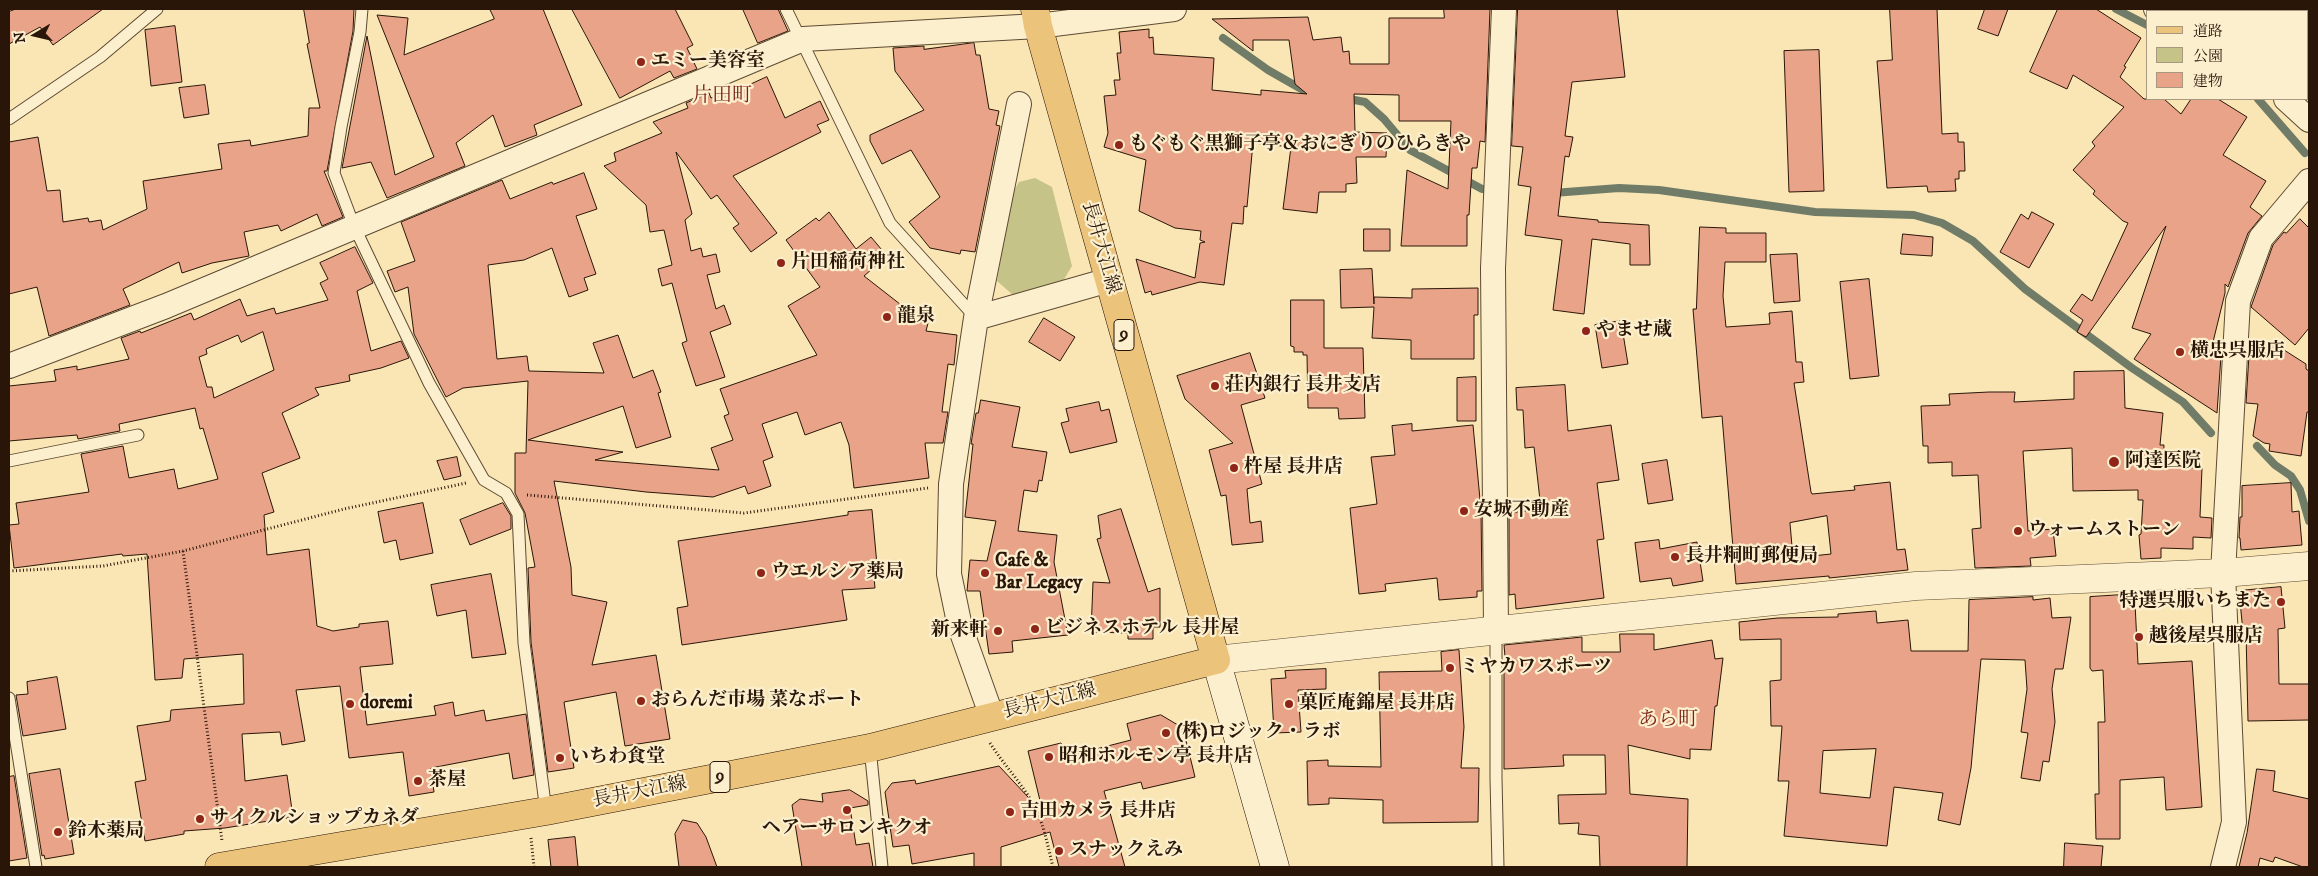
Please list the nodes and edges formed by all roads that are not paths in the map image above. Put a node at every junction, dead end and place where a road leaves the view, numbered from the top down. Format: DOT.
graph roads {
  1 [pos="157,9"];
  2 [pos="362,9"];
  3 [pos="786,9"];
  4 [pos="1174,9"];
  5 [pos="1504,9"];
  6 [pos="1036,17"];
  7 [pos="803,39"];
  8 [pos="2287,100"];
  9 [pos="1019,104"];
  10 [pos="9,119"];
  11 [pos="2309,120"];
  12 [pos="2309,181"];
  13 [pos="354,226"];
  14 [pos="1109,280"];
  15 [pos="976,318"];
  16 [pos="9,366"];
  17 [pos="138,435"];
  18 [pos="9,461"];
  19 [pos="2309,566"];
  20 [pos="2223,573"];
  21 [pos="1496,629"];
  22 [pos="1216,660"];
  23 [pos="9,698"];
  24 [pos="984,719"];
  25 [pos="870,748"];
  26 [pos="546,811"];
  27 [pos="36,867"];
  28 [pos="223,867"];
  29 [pos="882,867"];
  30 [pos="1275,867"];
  31 [pos="1498,867"];
  32 [pos="2223,867"];
  1 -- 10 [label="lane"];
  2 -- 13 [label="lane"];
  3 -- 7 [label="lane"];
  4 -- 6 [label="street"];
  5 -- 21 [label="street"];
  6 -- 7 [label="street"];
  6 -- 14 [label="main road, 長井大江線 / 9"];
  7 -- 13 [label="street"];
  7 -- 15 [label="lane"];
  8 -- 11 [label="street"];
  9 -- 15 [label="street"];
  12 -- 20 [label="street"];
  13 -- 16 [label="street"];
  13 -- 26 [label="lane"];
  14 -- 15 [label="street"];
  14 -- 22 [label="main road, 長井大江線 / 9"];
  15 -- 24 [label="street"];
  17 -- 18 [label="lane"];
  19 -- 20 [label="street"];
  20 -- 21 [label="street"];
  20 -- 32 [label="street"];
  21 -- 22 [label="street"];
  21 -- 31 [label="lane"];
  22 -- 24 [label="main road, 長井大江線 / 9"];
  22 -- 30 [label="street"];
  23 -- 27 [label="lane"];
  24 -- 25 [label="main road, 長井大江線 / 9"];
  25 -- 26 [label="main road, 長井大江線 / 9"];
  25 -- 29 [label="lane"];
  26 -- 28 [label="main road, 長井大江線 / 9"];
}
